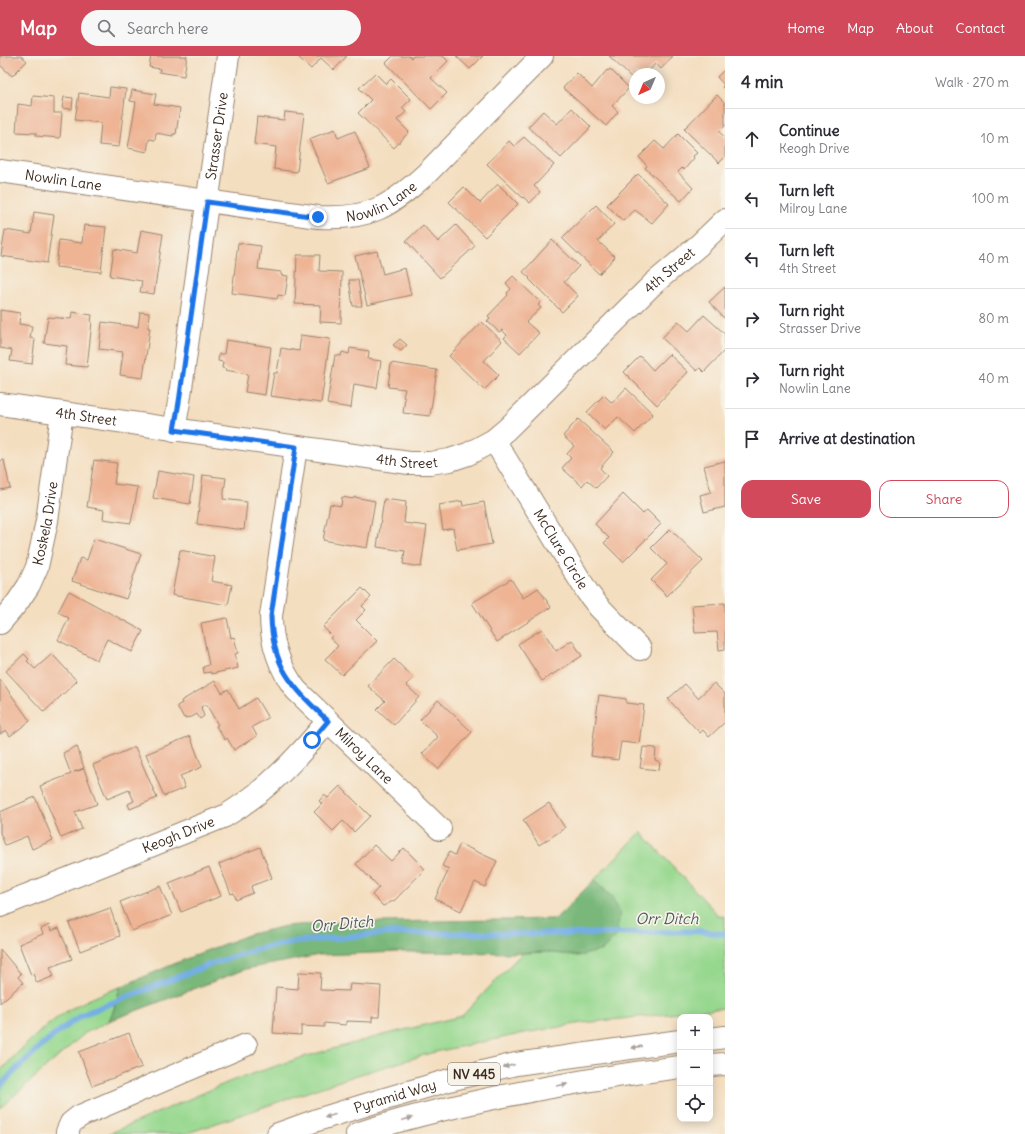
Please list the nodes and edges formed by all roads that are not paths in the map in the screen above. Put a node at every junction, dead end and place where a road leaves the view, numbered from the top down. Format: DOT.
graph roads {
  1 [pos="228,56"];
  2 [pos="542,56"];
  3 [pos="0,171"];
  4 [pos="207,202"];
  5 [pos="725,220"];
  6 [pos="0,404"];
  7 [pos="62,413"];
  8 [pos="174,430"];
  9 [pos="494,440"];
  10 [pos="296,447"];
  11 [pos="0,623"];
  12 [pos="640,649"];
  13 [pos="328,721"];
  14 [pos="440,829"];
  15 [pos="0,906"];
  16 [pos="725,1038"];
  17 [pos="713,1039"];
  18 [pos="677,1041"];
  19 [pos="246,1045"];
  20 [pos="725,1064"];
  21 [pos="713,1065"];
  22 [pos="677,1067"];
  23 [pos="68,1134"];
  24 [pos="278,1134"];
  25 [pos="356,1134"];
  1 -- 4 [label="street, Strasser Drive"];
  2 -- 4 [label="street, Nowlin Lane"];
  3 -- 4 [label="street, Nowlin Lane"];
  4 -- 8 [label="street, Strasser Drive"];
  5 -- 9 [label="street, 4th Street"];
  6 -- 7 [label="street, 4th Street"];
  7 -- 8 [label="street, 4th Street"];
  7 -- 11 [label="street, Koskela Drive"];
  8 -- 10 [label="street, 4th Street"];
  9 -- 10 [label="street, 4th Street"];
  9 -- 12 [label="street, McClure Circle"];
  10 -- 13 [label="street, Milroy Lane"];
  13 -- 14 [label="street, Milroy Lane"];
  13 -- 15 [label="street, Keogh Drive"];
  16 -- 17 [label="street"];
  18 -- 24 [label="street, Pyramid Way / NV 445, one-way"];
  19 -- 23 [label="street"];
  20 -- 21 [label="street"];
  25 -- 22 [label="street, Pyramid Way / NV 445, one-way"];
}
